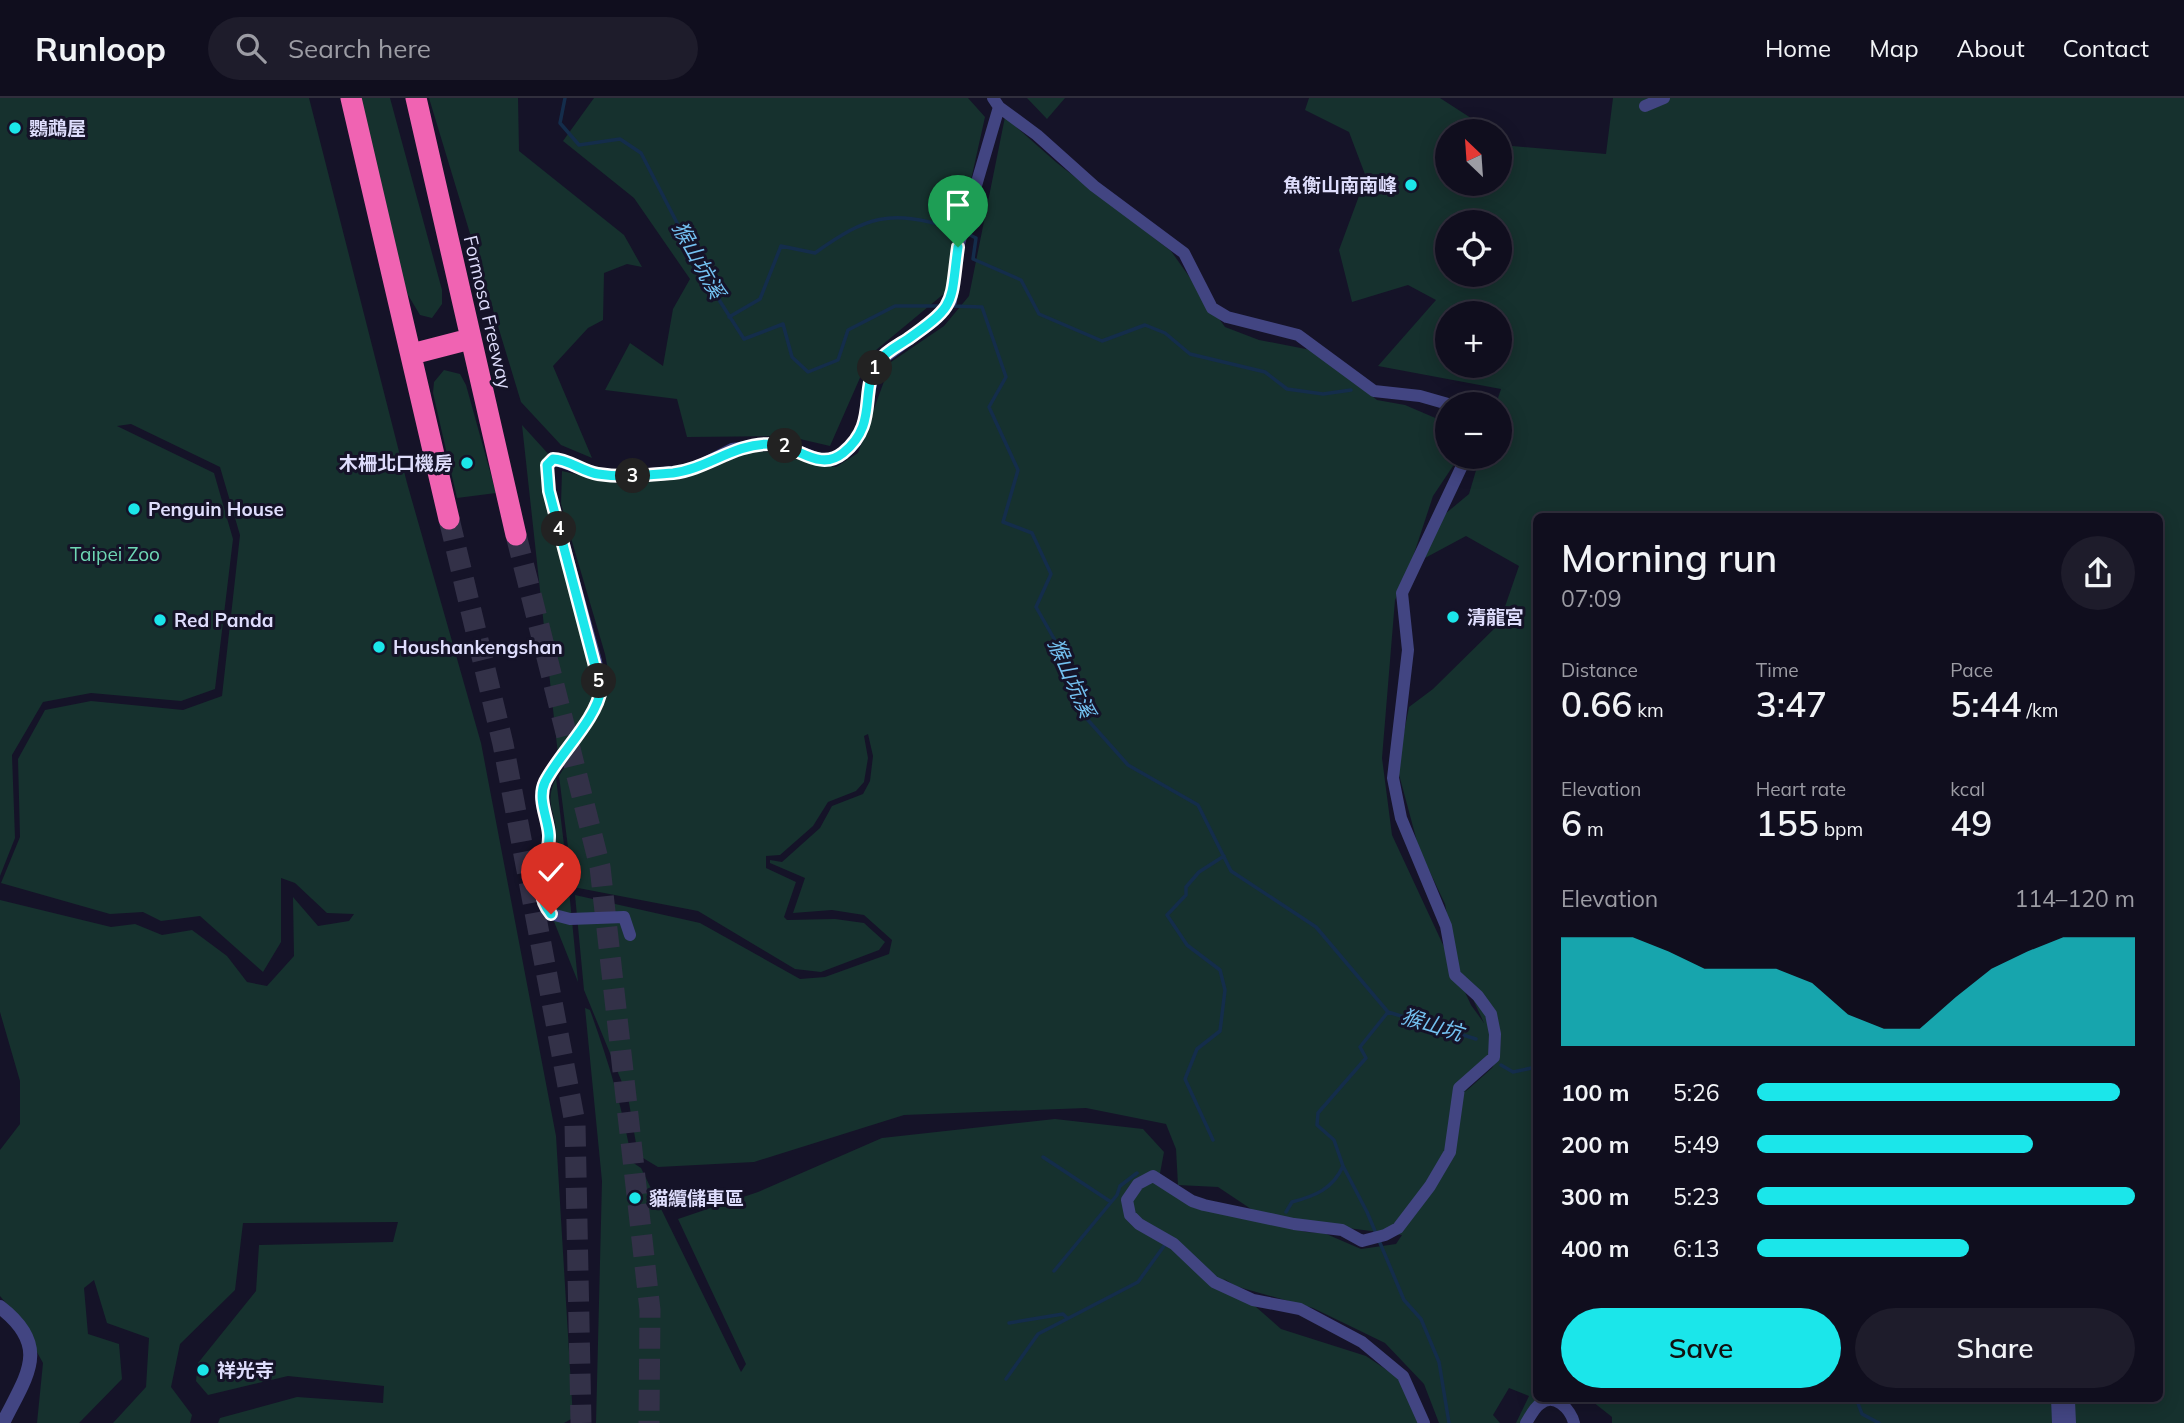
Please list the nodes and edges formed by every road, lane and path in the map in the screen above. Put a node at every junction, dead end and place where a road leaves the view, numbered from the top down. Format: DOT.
graph roads {
  1 [pos="351,98"];
  2 [pos="416,98"];
  3 [pos="1664,98"];
  4 [pos="996,103"];
  5 [pos="1645,106"];
  6 [pos="470,339"];
  7 [pos="412,354"];
  8 [pos="1435,400"];
  9 [pos="1461,469"];
  10 [pos="449,519"];
  11 [pos="516,535"];
  12 [pos="630,935"];
  13 [pos="0,1307"];
  14 [pos="1542,1402"];
  15 [pos="1558,1402"];
  16 [pos="2063,1402"];
  17 [pos="2064,1402"];
  18 [pos="3,1423"];
  19 [pos="1424,1423"];
  20 [pos="1526,1423"];
  21 [pos="1574,1423"];
  22 [pos="2058,1423"];
  23 [pos="2070,1423"];
  1 -- 7 [label="highway"];
  2 -- 6 [label="highway, Formosa Freeway"];
  3 -- 5 [label="street"];
  4 -- 8 [label="street"];
  4 -- 12 [label="street"];
  6 -- 7 [label="highway"];
  6 -- 11 [label="highway, Formosa Freeway"];
  7 -- 10 [label="highway"];
  9 -- 19 [label="street"];
  13 -- 18 [label="street"];
  14 -- 20 [label="street"];
  15 -- 21 [label="street"];
  16 -- 22 [label="street"];
  17 -- 23 [label="street"];
}
